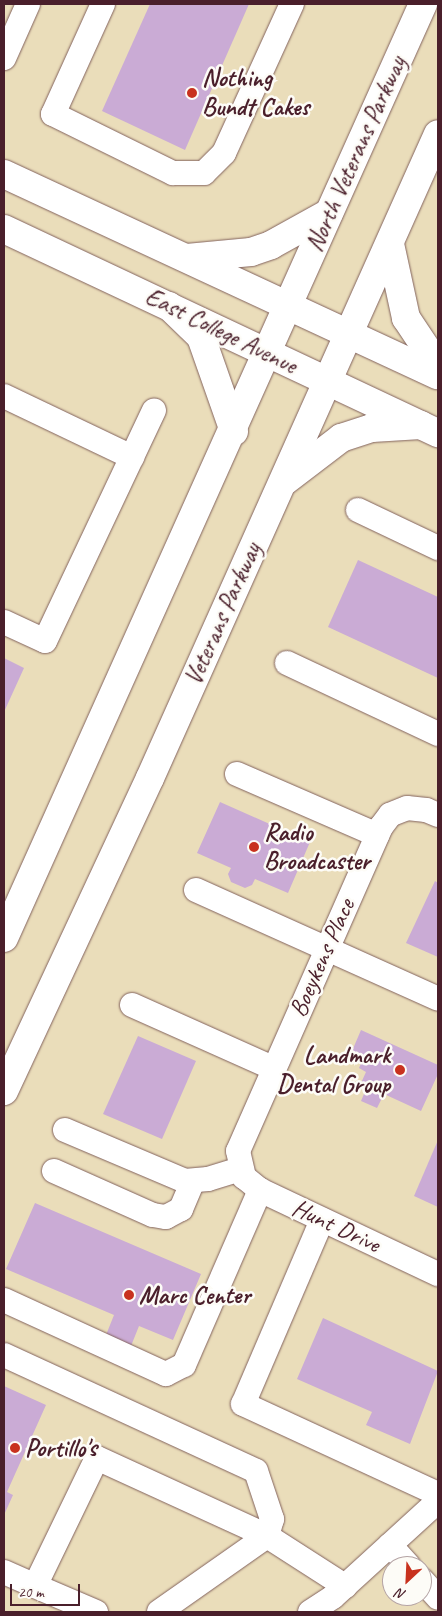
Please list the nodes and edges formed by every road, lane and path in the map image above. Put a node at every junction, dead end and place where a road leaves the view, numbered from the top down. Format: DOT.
graph roads {
  1 [pos="28,4"];
  2 [pos="103,4"];
  3 [pos="292,4"];
  4 [pos="423,4"];
  5 [pos="4,58"];
  6 [pos="438,134"];
  7 [pos="4,174"];
  8 [pos="329,213"];
  9 [pos="4,229"];
  10 [pos="390,244"];
  11 [pos="187,258"];
  12 [pos="288,303"];
  13 [pos="170,306"];
  14 [pos="350,332"];
  15 [pos="267,353"];
  16 [pos="438,366"];
  17 [pos="438,375"];
  18 [pos="328,382"];
  19 [pos="4,396"];
  20 [pos="154,410"];
  21 [pos="430,429"];
  22 [pos="234,431"];
  23 [pos="132,457"];
  24 [pos="282,484"];
  25 [pos="358,510"];
  26 [pos="438,548"];
  27 [pos="4,622"];
  28 [pos="287,663"];
  29 [pos="438,734"];
  30 [pos="237,774"];
  31 [pos="438,815"];
  32 [pos="377,835"];
  33 [pos="196,890"];
  34 [pos="4,938"];
  35 [pos="326,949"];
  36 [pos="438,999"];
  37 [pos="132,1005"];
  38 [pos="273,1068"];
  39 [pos="4,1091"];
  40 [pos="65,1130"];
  41 [pos="240,1169"];
  42 [pos="54,1171"];
  43 [pos="194,1181"];
  44 [pos="260,1190"];
  45 [pos="322,1220"];
  46 [pos="438,1274"];
  47 [pos="4,1300"];
  48 [pos="4,1355"];
  49 [pos="438,1494"];
  50 [pos="433,1512"];
  51 [pos="267,1536"];
  52 [pos="390,1545"];
  53 [pos="400,1556"];
  54 [pos="4,1572"];
  55 [pos="35,1586"];
  56 [pos="345,1586"];
  57 [pos="96,1612"];
  58 [pos="159,1612"];
  59 [pos="310,1612"];
  1 -- 5 [label="street"];
  2 -- 3 [label="street"];
  4 -- 8 [label="main road, North Veterans Parkway"];
  6 -- 10 [label="main road, Veterans Parkway"];
  7 -- 11 [label="main road, East College Avenue"];
  8 -- 11 [label="main road"];
  8 -- 12 [label="main road, North Veterans Parkway"];
  9 -- 13 [label="main road, East College Avenue"];
  10 -- 14 [label="main road, Veterans Parkway"];
  10 -- 16 [label="main road"];
  11 -- 12 [label="main road, East College Avenue"];
  12 -- 14 [label="main road, East College Avenue"];
  12 -- 15 [label="main road"];
  13 -- 15 [label="main road, East College Avenue"];
  13 -- 22 [label="main road"];
  14 -- 17 [label="main road, East College Avenue"];
  14 -- 18 [label="main road, Veterans Parkway"];
  15 -- 18 [label="main road, East College Avenue"];
  15 -- 22 [label="main road"];
  18 -- 21 [label="main road, East College Avenue"];
  18 -- 24 [label="main road, Veterans Parkway"];
  19 -- 23 [label="street"];
  20 -- 23 [label="street"];
  21 -- 24 [label="main road"];
  22 -- 34 [label="main road"];
  23 -- 27 [label="street"];
  24 -- 39 [label="main road, Veterans Parkway"];
  25 -- 26 [label="street"];
  28 -- 29 [label="street"];
  30 -- 32 [label="street"];
  31 -- 32 [label="street, Boeykens Place"];
  32 -- 35 [label="street, Boeykens Place"];
  33 -- 35 [label="street"];
  35 -- 36 [label="street"];
  35 -- 38 [label="street, Boeykens Place"];
  37 -- 38 [label="street"];
  38 -- 41 [label="street, Boeykens Place"];
  40 -- 43 [label="street"];
  41 -- 43 [label="street"];
  41 -- 44 [label="street, Hunt Drive"];
  42 -- 43 [label="street"];
  44 -- 45 [label="street, Hunt Drive"];
  44 -- 47 [label="street"];
  45 -- 46 [label="street, Hunt Drive"];
  45 -- 49 [label="street"];
  48 -- 51 [label="street"];
  50 -- 52 [label="street"];
  51 -- 55 [label="street"];
  51 -- 56 [label="street"];
  51 -- 58 [label="street"];
  52 -- 53 [label="street"];
  52 -- 56 [label="street"];
  54 -- 55 [label="street"];
  55 -- 57 [label="street"];
  56 -- 59 [label="street"];
}
